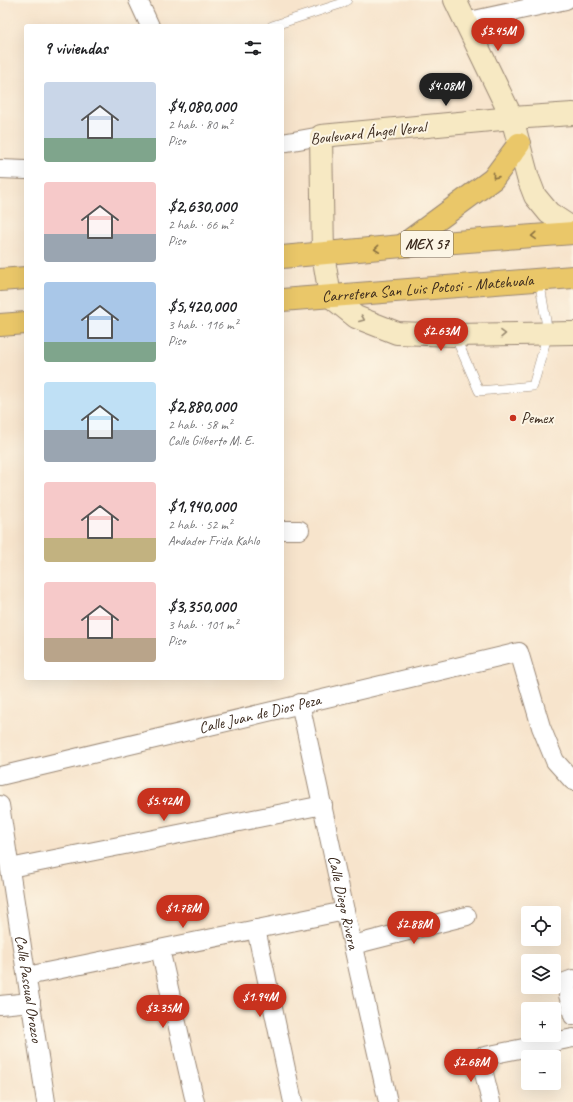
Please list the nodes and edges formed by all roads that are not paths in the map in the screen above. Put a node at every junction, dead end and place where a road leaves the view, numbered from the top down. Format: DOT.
graph roads {
  1 [pos="138,0"];
  2 [pos="347,0"];
  3 [pos="454,0"];
  4 [pos="566,0"];
  5 [pos="465,22"];
  6 [pos="149,24"];
  7 [pos="278,24"];
  8 [pos="573,114"];
  9 [pos="512,118"];
  10 [pos="321,136"];
  11 [pos="284,143"];
  12 [pos="519,144"];
  13 [pos="0,169"];
  14 [pos="24,170"];
  15 [pos="573,229"];
  16 [pos="573,233"];
  17 [pos="402,246"];
  18 [pos="323,254"];
  19 [pos="284,257"];
  20 [pos="573,277"];
  21 [pos="24,278"];
  22 [pos="0,280"];
  23 [pos="539,280"];
  24 [pos="330,296"];
  25 [pos="284,300"];
  26 [pos="24,323"];
  27 [pos="0,325"];
  28 [pos="548,333"];
  29 [pos="573,333"];
  30 [pos="455,335"];
  31 [pos="284,530"];
  32 [pos="300,530"];
  33 [pos="300,703"];
  34 [pos="0,776"];
  35 [pos="573,781"];
  36 [pos="0,805"];
  37 [pos="323,805"];
  38 [pos="10,868"];
  39 [pos="345,911"];
  40 [pos="467,916"];
  41 [pos="256,929"];
  42 [pos="353,945"];
  43 [pos="160,949"];
  44 [pos="27,976"];
  45 [pos="569,980"];
  46 [pos="31,1002"];
  47 [pos="0,1005"];
  48 [pos="573,1016"];
  49 [pos="573,1038"];
  50 [pos="46,1102"];
  51 [pos="194,1102"];
  52 [pos="293,1102"];
  53 [pos="388,1102"];
  54 [pos="491,1102"];
  1 -- 6 [label="street"];
  2 -- 7 [label="lane"];
  3 -- 5 [label="street"];
  4 -- 5 [label="street"];
  5 -- 9 [label="street"];
  8 -- 9 [label="street, Boulevard Ángel Veral"];
  9 -- 10 [label="street, Boulevard Ángel Veral"];
  9 -- 12 [label="street"];
  10 -- 11 [label="street, Boulevard Ángel Veral"];
  10 -- 18 [label="street"];
  12 -- 15 [label="street"];
  12 -- 17 [label="highway, one-way"];
  13 -- 14 [label="street"];
  16 -- 17 [label="highway, MEX 57, one-way"];
  17 -- 18 [label="highway, MEX 57, one-way"];
  18 -- 19 [label="highway, MEX 57"];
  18 -- 24 [label="street"];
  20 -- 23 [label="highway, Carretera San Luis Potosi - Matehuala"];
  21 -- 22 [label="highway"];
  23 -- 24 [label="highway, Carretera San Luis Potosi - Matehuala"];
  23 -- 28 [label="lane"];
  24 -- 25 [label="highway, Carretera San Luis Potosi - Matehuala"];
  24 -- 30 [label="street, one-way"];
  26 -- 27 [label="highway"];
  28 -- 29 [label="street"];
  30 -- 28 [label="street, one-way"];
  28 -- 30 [label="lane"];
  31 -- 32 [label="street"];
  33 -- 34 [label="street, Calle Juan de Dios Peza"];
  33 -- 35 [label="street, Calle Juan de Dios Peza"];
  33 -- 37 [label="street, Calle Diego Rivera"];
  36 -- 38 [label="street, Calle Pascual Orozco"];
  37 -- 38 [label="street"];
  37 -- 39 [label="street, Calle Diego Rivera"];
  38 -- 44 [label="street, Calle Pascual Orozco"];
  39 -- 41 [label="street"];
  39 -- 42 [label="street, Calle Diego Rivera"];
  40 -- 42 [label="street"];
  41 -- 43 [label="street"];
  41 -- 52 [label="street"];
  42 -- 53 [label="street, Calle Diego Rivera"];
  43 -- 44 [label="street"];
  43 -- 51 [label="street"];
  44 -- 46 [label="street, Calle Pascual Orozco"];
  45 -- 48 [label="street"];
  46 -- 47 [label="street"];
  46 -- 50 [label="street, Calle Pascual Orozco"];
  49 -- 54 [label="street"];
}
